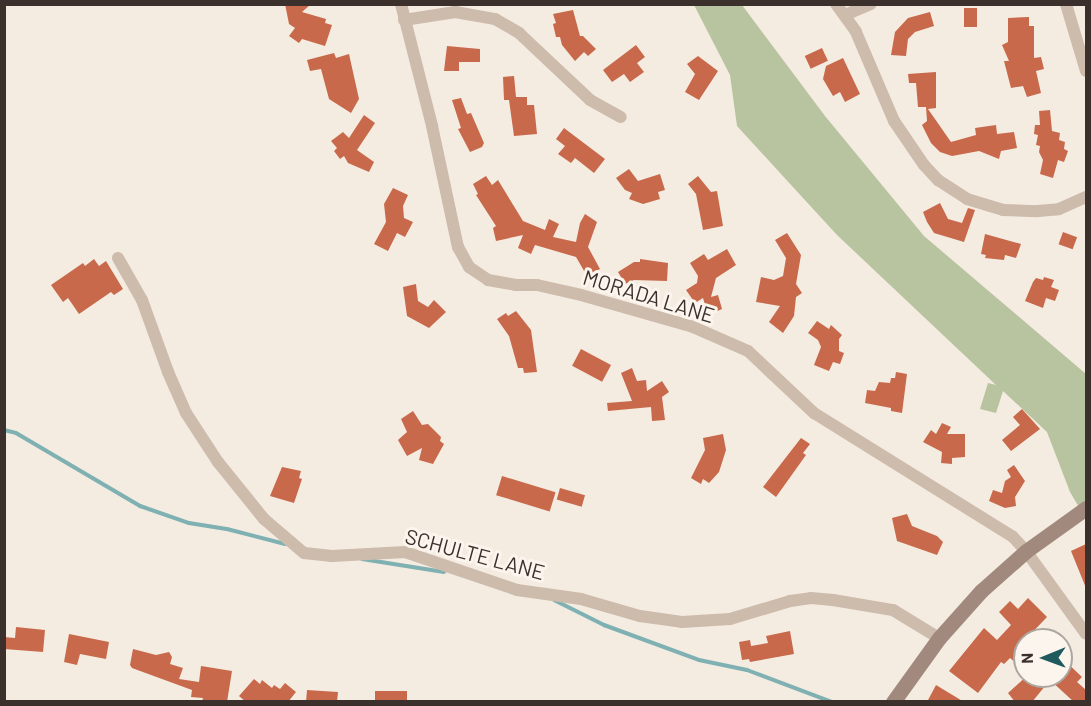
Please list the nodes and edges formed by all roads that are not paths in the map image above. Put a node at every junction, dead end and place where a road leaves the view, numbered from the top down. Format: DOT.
graph roads {
  1 [pos="401,4"];
  2 [pos="836,4"];
  3 [pos="871,4"];
  4 [pos="1066,4"];
  5 [pos="845,15"];
  6 [pos="404,20"];
  7 [pos="1086,70"];
  8 [pos="621,117"];
  9 [pos="1086,197"];
  10 [pos="118,258"];
  11 [pos="1086,508"];
  12 [pos="1026,551"];
  13 [pos="1086,634"];
  14 [pos="939,638"];
  15 [pos="893,702"];
  1 -- 6 [label="street, MORADA LANE"];
  2 -- 5 [label="street"];
  3 -- 5 [label="street"];
  4 -- 7 [label="street"];
  5 -- 9 [label="street"];
  6 -- 8 [label="street"];
  6 -- 12 [label="street, MORADA LANE"];
  10 -- 14 [label="street, SCHULTE LANE"];
  11 -- 12 [label="main road"];
  12 -- 13 [label="street, MORADA LANE"];
  12 -- 14 [label="main road"];
  14 -- 15 [label="main road"];
}
